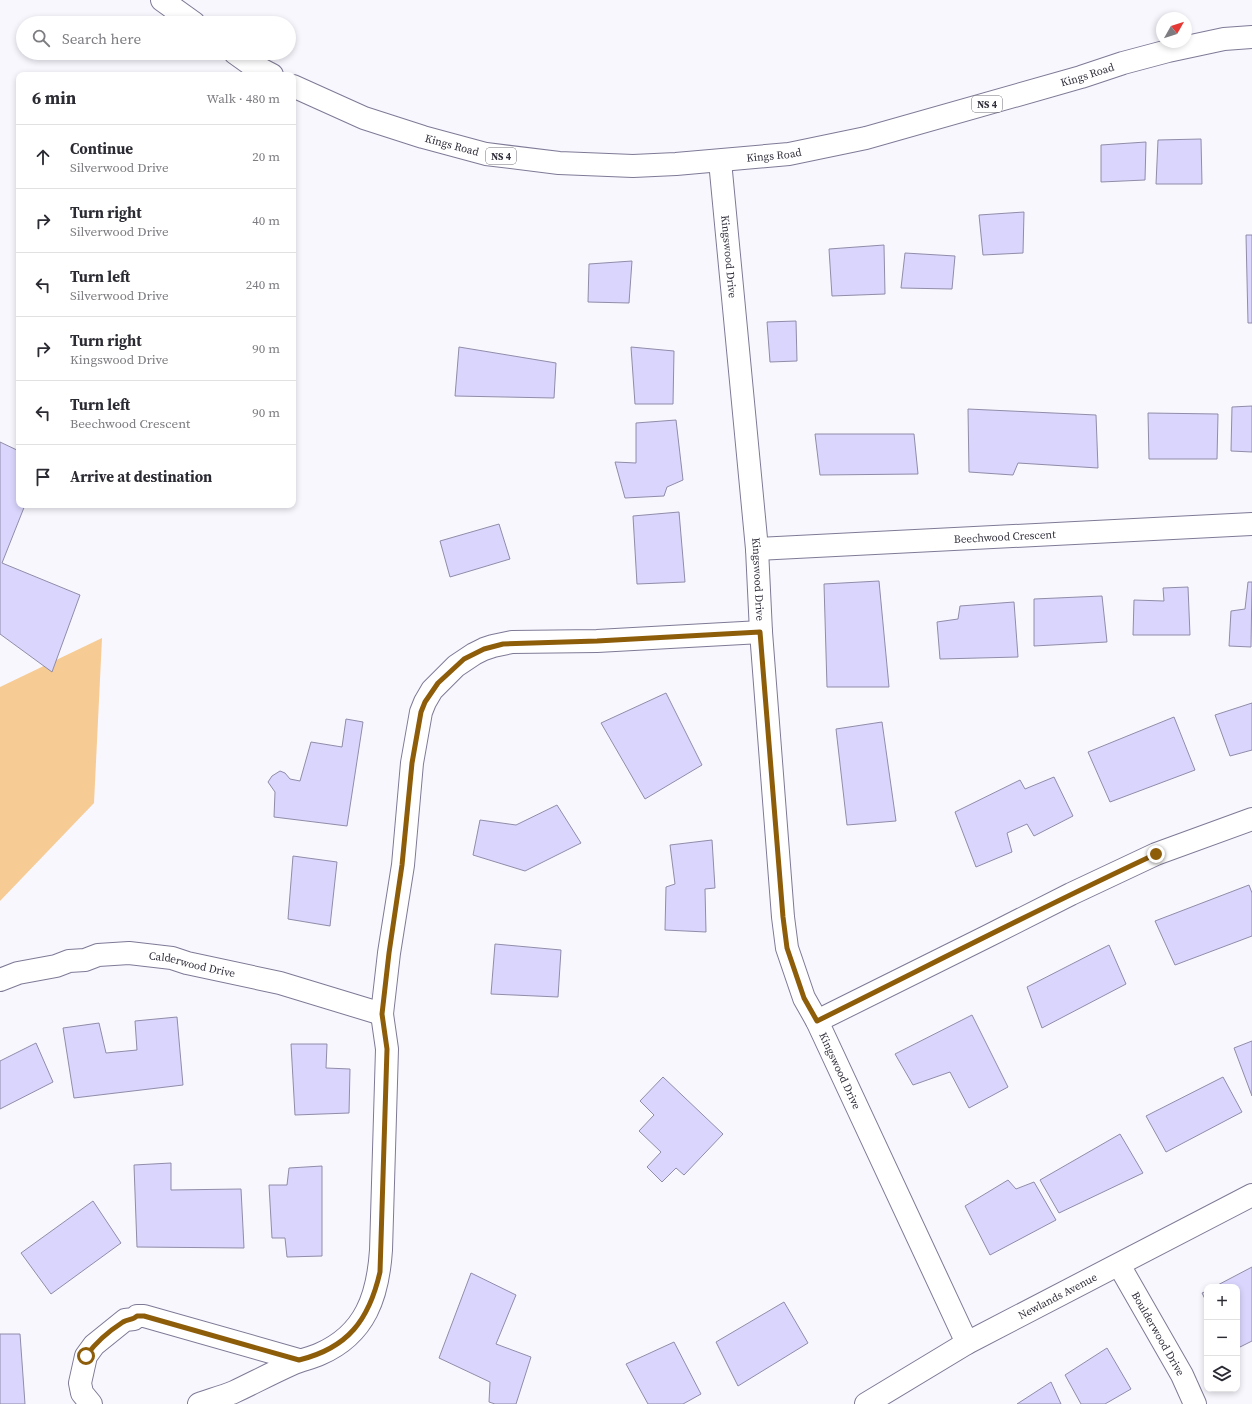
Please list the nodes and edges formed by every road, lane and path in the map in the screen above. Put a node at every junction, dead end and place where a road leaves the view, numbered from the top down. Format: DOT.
graph roads {
  1 [pos="162,0"];
  2 [pos="184,16"];
  3 [pos="1252,37"];
  4 [pos="244,60"];
  5 [pos="266,72"];
  6 [pos="296,87"];
  7 [pos="720,161"];
  8 [pos="1252,524"];
  9 [pos="757,549"];
  10 [pos="760,632"];
  11 [pos="1252,819"];
  12 [pos="0,980"];
  13 [pos="382,1014"];
  14 [pos="817,1021"];
  15 [pos="1252,1195"];
  16 [pos="1119,1265"];
  17 [pos="967,1343"];
  18 [pos="299,1360"];
  19 [pos="91,1404"];
  20 [pos="199,1404"];
  21 [pos="866,1404"];
  22 [pos="1195,1404"];
  1 -- 2 [label="street"];
  3 -- 7 [label="street, Kings Road / NS 4"];
  4 -- 5 [label="street"];
  6 -- 7 [label="street, Kings Road / NS 4"];
  7 -- 9 [label="street, Kingswood Drive"];
  8 -- 9 [label="street, Beechwood Crescent"];
  9 -- 10 [label="street, Kingswood Drive"];
  10 -- 13 [label="street"];
  10 -- 14 [label="street, Kingswood Drive"];
  11 -- 14 [label="street"];
  12 -- 13 [label="street, Calderwood Drive"];
  13 -- 18 [label="street"];
  14 -- 17 [label="street, Kingswood Drive"];
  15 -- 16 [label="street, Newlands Avenue"];
  16 -- 17 [label="street, Newlands Avenue"];
  16 -- 22 [label="street, Boulderwood Drive"];
  17 -- 21 [label="street, Newlands Avenue"];
  18 -- 19 [label="street"];
  18 -- 20 [label="street"];
}
